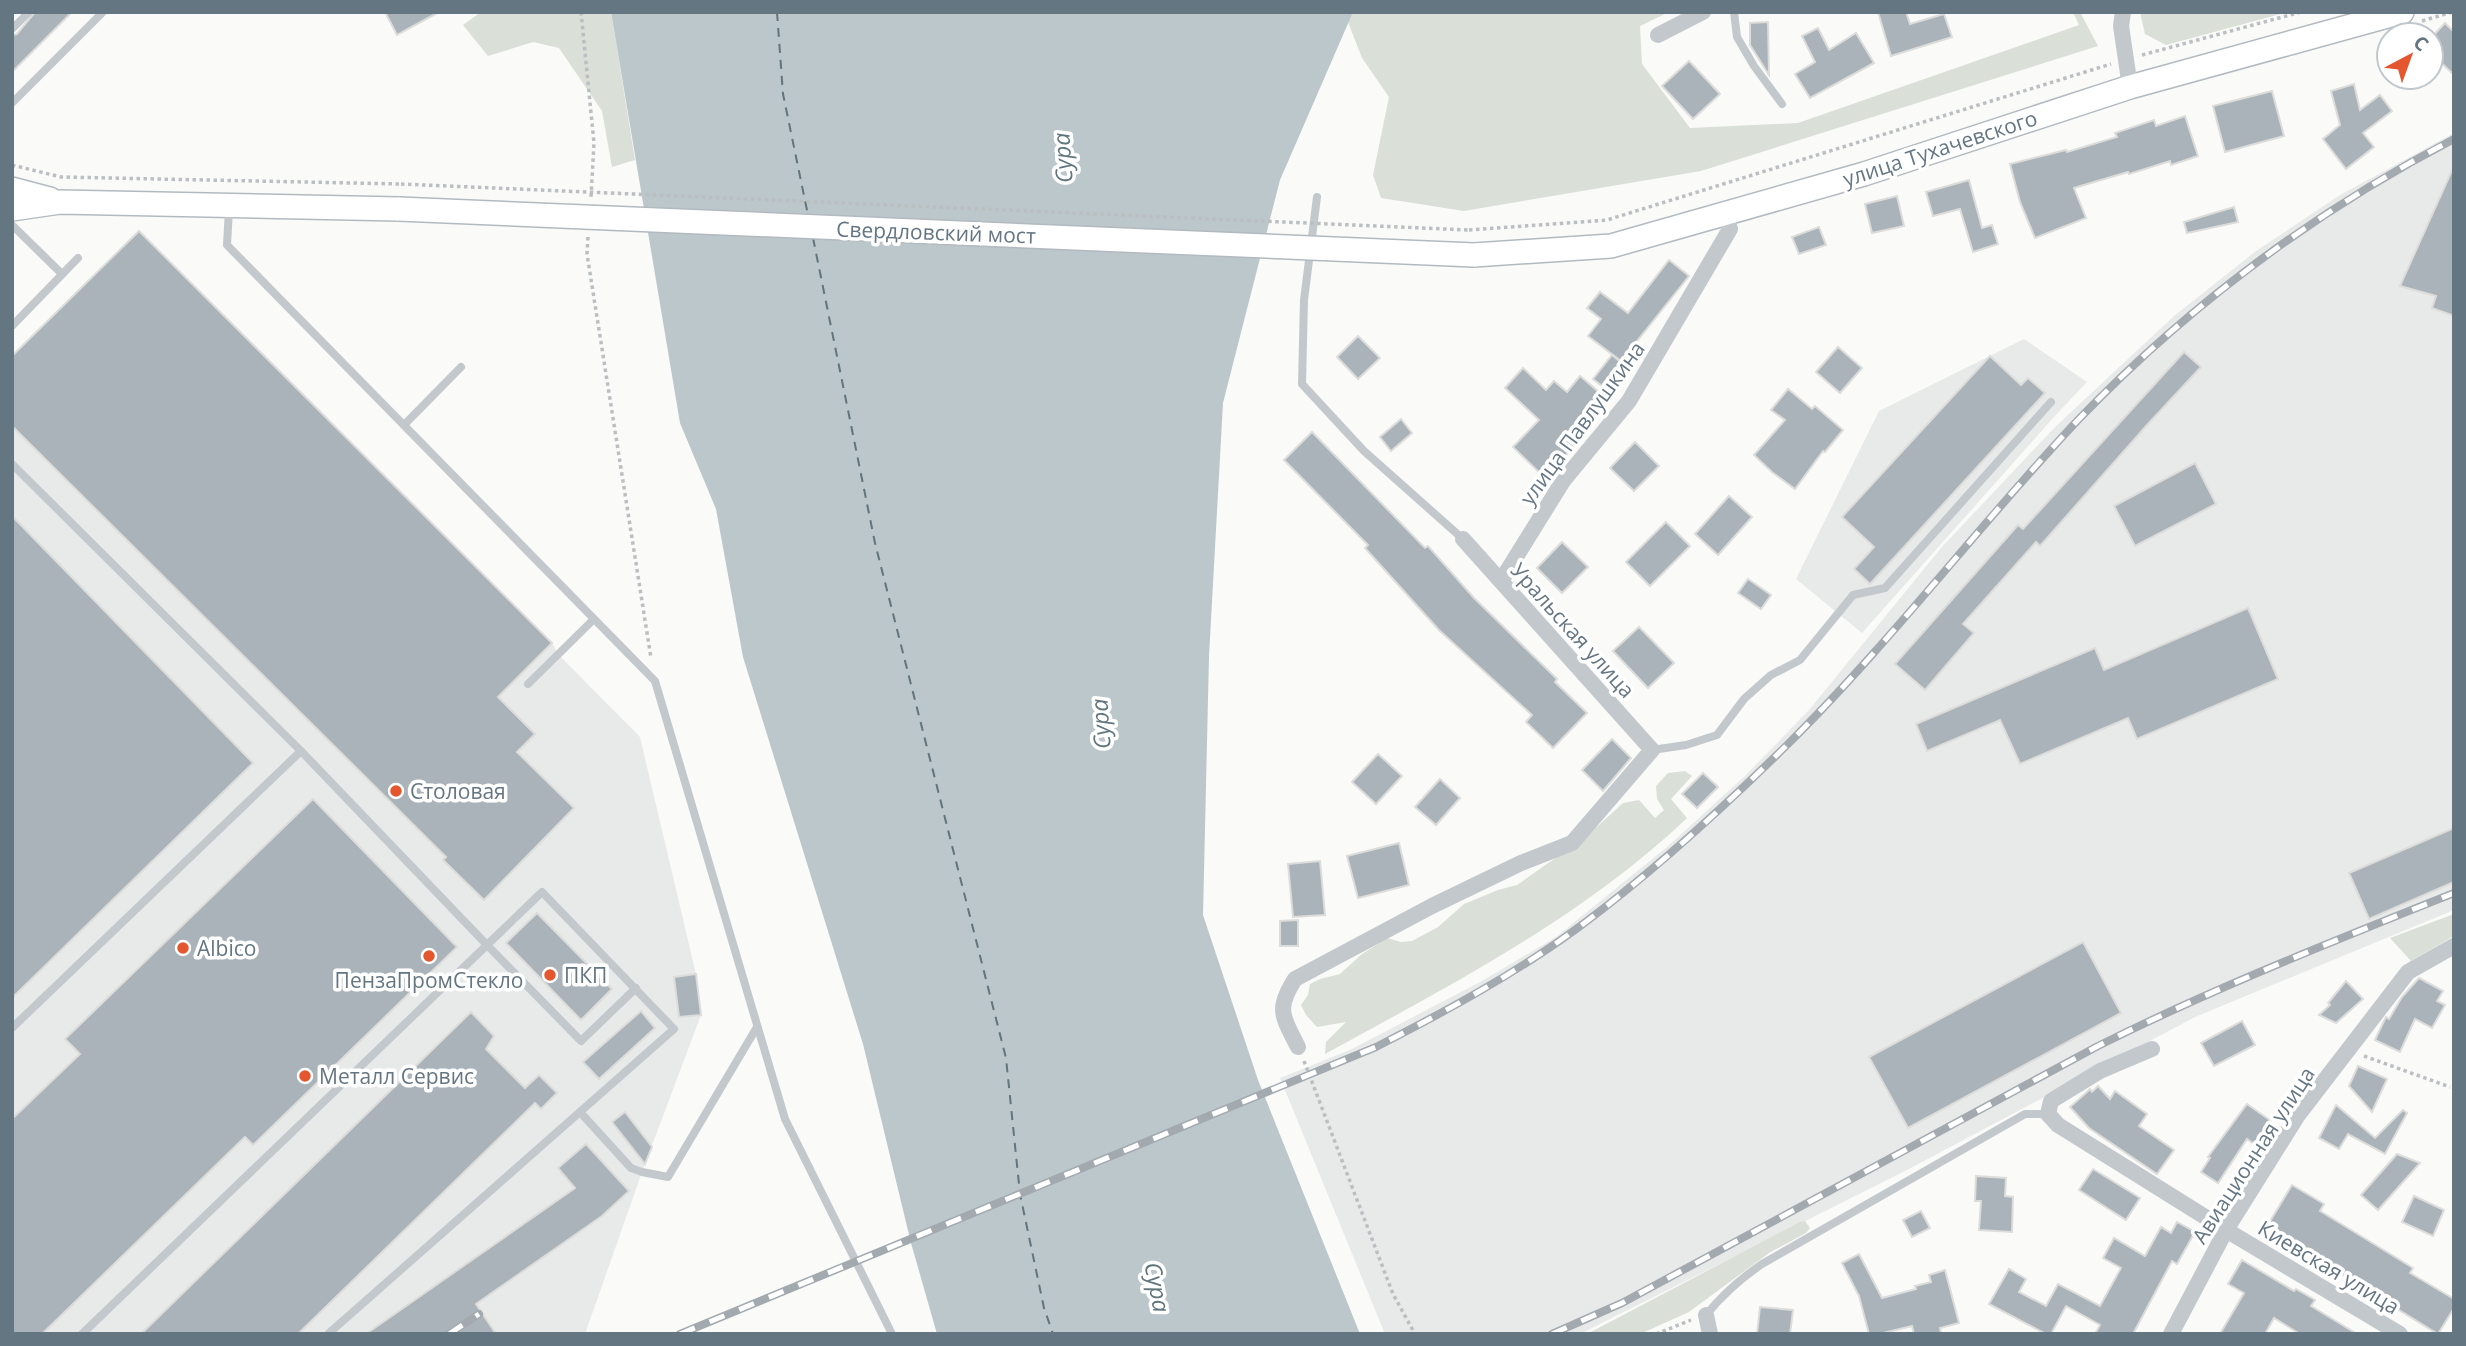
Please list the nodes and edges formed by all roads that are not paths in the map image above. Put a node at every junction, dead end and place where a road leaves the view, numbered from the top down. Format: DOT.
graph roads {
  1 [pos="29,12"];
  2 [pos="103,12"];
  3 [pos="1703,12"];
  4 [pos="1734,12"];
  5 [pos="2123,12"];
  6 [pos="2402,12"];
  7 [pos="12,29"];
  8 [pos="1657,35"];
  9 [pos="2130,87"];
  10 [pos="12,103"];
  11 [pos="1782,104"];
  12 [pos="12,189"];
  13 [pos="1317,197"];
  14 [pos="60,202"];
  15 [pos="229,206"];
  16 [pos="12,209"];
  17 [pos="1725,214"];
  18 [pos="12,225"];
  19 [pos="1474,255"];
  20 [pos="78,258"];
  21 [pos="62,274"];
  22 [pos="12,326"];
  23 [pos="461,368"];
  24 [pos="2051,402"];
  25 [pos="404,425"];
  26 [pos="12,464"];
  27 [pos="1463,539"];
  28 [pos="1501,581"];
  29 [pos="594,619"];
  30 [pos="528,684"];
  31 [pos="1651,750"];
  32 [pos="301,751"];
  33 [pos="487,944"];
  34 [pos="2454,946"];
  35 [pos="635,988"];
  36 [pos="757,1027"];
  37 [pos="12,1028"];
  38 [pos="1298,1047"];
  39 [pos="2152,1049"];
  40 [pos="580,1112"];
  41 [pos="2053,1119"];
  42 [pos="2226,1230"];
  43 [pos="1706,1315"];
  44 [pos="82,1334"];
  45 [pos="328,1334"];
  46 [pos="892,1334"];
  47 [pos="1710,1334"];
  48 [pos="2171,1334"];
  49 [pos="2400,1334"];
  1 -- 7 [label="lane"];
  2 -- 10 [label="lane"];
  3 -- 8 [label="street"];
  4 -- 11 [label="lane"];
  5 -- 9 [label="street"];
  6 -- 9 [label="main road, улица Тухачевского"];
  9 -- 17 [label="main road, улица Тухачевского"];
  12 -- 14 [label="main road"];
  13 -- 27 [label="lane"];
  14 -- 15 [label="main road, Свердловский мост"];
  14 -- 16 [label="main road"];
  15 -- 19 [label="main road, Свердловский мост, bridge"];
  15 -- 25 [label="lane"];
  17 -- 19 [label="main road, улица Тухачевского"];
  17 -- 28 [label="street, улица Павлушкина"];
  18 -- 21 [label="lane"];
  20 -- 21 [label="lane"];
  21 -- 22 [label="lane"];
  23 -- 25 [label="lane"];
  24 -- 31 [label="lane"];
  25 -- 29 [label="lane"];
  26 -- 32 [label="lane"];
  27 -- 28 [label="street, Уральская улица"];
  28 -- 31 [label="street, Уральская улица"];
  29 -- 30 [label="lane"];
  29 -- 36 [label="lane"];
  31 -- 38 [label="street"];
  32 -- 33 [label="lane"];
  32 -- 37 [label="lane"];
  33 -- 35 [label="lane"];
  33 -- 35 [label="lane"];
  33 -- 44 [label="lane"];
  34 -- 42 [label="street, Авиационная улица"];
  35 -- 40 [label="lane"];
  36 -- 40 [label="lane"];
  36 -- 46 [label="lane"];
  39 -- 41 [label="street"];
  40 -- 45 [label="lane"];
  41 -- 42 [label="street, Киевская улица"];
  41 -- 43 [label="lane"];
  42 -- 48 [label="street, Авиационная улица"];
  42 -- 49 [label="street, Киевская улица"];
  43 -- 47 [label="street"];
}
